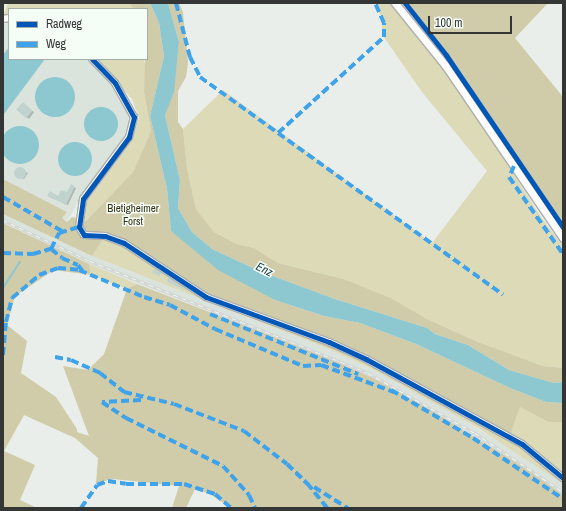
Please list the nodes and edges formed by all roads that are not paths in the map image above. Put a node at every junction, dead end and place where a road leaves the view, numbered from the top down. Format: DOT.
graph roads {
  1 [pos="395,3"];
  2 [pos="93,60"];
  3 [pos="563,238"];
  4 [pos="563,478"];
  1 -- 3 [label="main road"];
  2 -- 4 [label="lane"];
}
